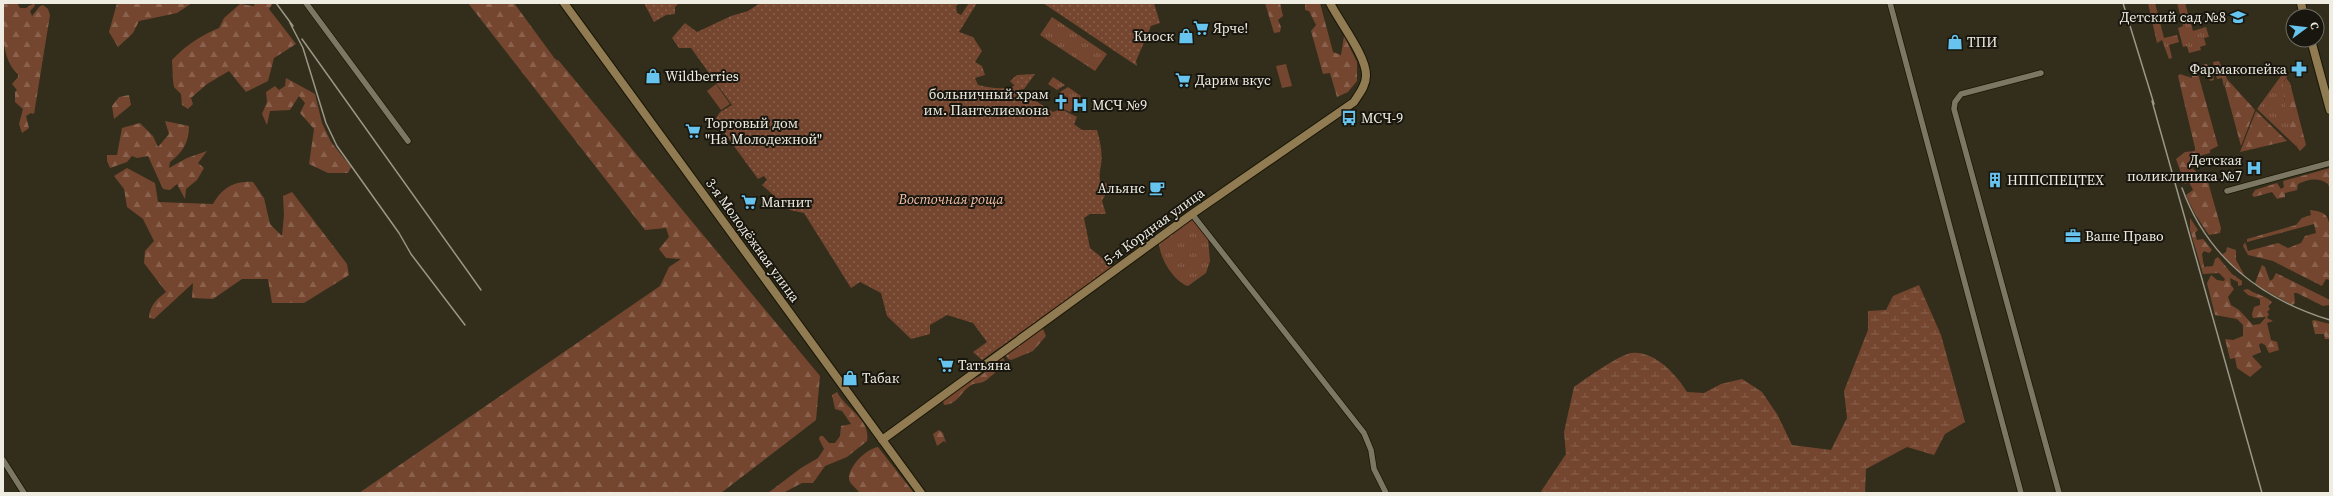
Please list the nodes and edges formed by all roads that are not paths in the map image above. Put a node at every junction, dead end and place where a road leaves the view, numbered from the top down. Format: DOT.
graph roads {
  1 [pos="306,3"];
  2 [pos="564,3"];
  3 [pos="1330,3"];
  4 [pos="1890,3"];
  5 [pos="2313,48"];
  6 [pos="2041,73"];
  7 [pos="2330,110"];
  8 [pos="408,141"];
  9 [pos="2330,163"];
  10 [pos="2227,191"];
  11 [pos="1192,214"];
  12 [pos="882,440"];
  13 [pos="3,460"];
  14 [pos="24,493"];
  15 [pos="921,493"];
  16 [pos="1386,493"];
  17 [pos="2021,493"];
  18 [pos="2059,493"];
  1 -- 8 [label="street"];
  2 -- 12 [label="main road, 3-я Молодёжная улица"];
  3 -- 11 [label="main road, 5-я Кордная улица"];
  4 -- 17 [label="street"];
  5 -- 7 [label="main road"];
  6 -- 18 [label="street"];
  9 -- 10 [label="street"];
  11 -- 12 [label="main road, 5-я Кордная улица"];
  11 -- 16 [label="street"];
  12 -- 15 [label="main road, 3-я Молодёжная улица"];
  13 -- 14 [label="street"];
}
